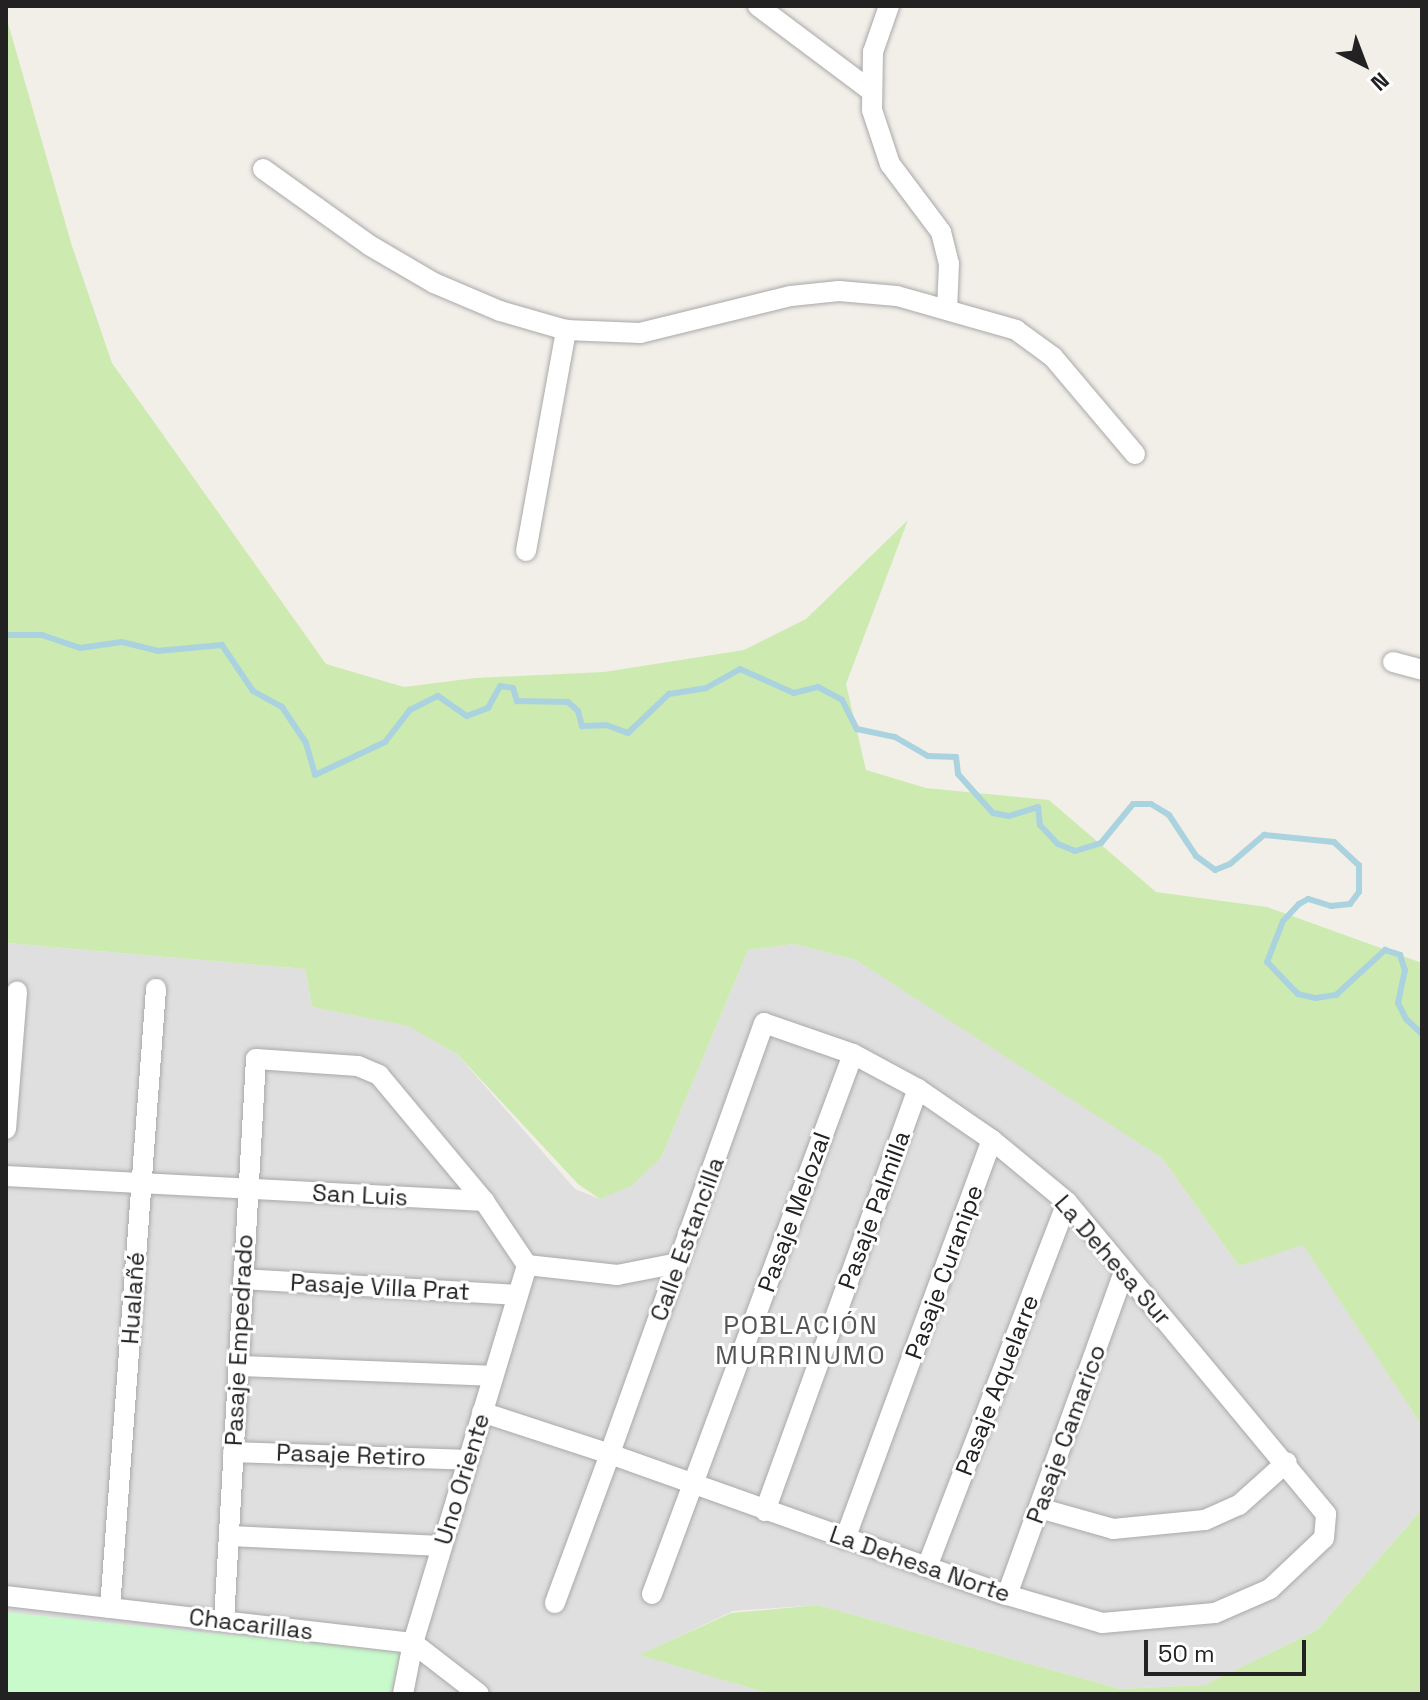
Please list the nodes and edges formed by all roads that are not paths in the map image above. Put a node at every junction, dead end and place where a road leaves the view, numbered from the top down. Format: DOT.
graph roads {
  1 [pos="758,6"];
  2 [pos="889,6"];
  3 [pos="870,90"];
  4 [pos="263,169"];
  5 [pos="947,309"];
  6 [pos="566,330"];
  7 [pos="1135,454"];
  8 [pos="526,551"];
  9 [pos="1393,662"];
  10 [pos="1422,670"];
  11 [pos="156,989"];
  12 [pos="17,991"];
  13 [pos="764,1023"];
  14 [pos="853,1054"];
  15 [pos="918,1089"];
  16 [pos="6,1129"];
  17 [pos="992,1140"];
  18 [pos="6,1176"];
  19 [pos="141,1184"];
  20 [pos="248,1188"];
  21 [pos="484,1201"];
  22 [pos="1067,1202"];
  23 [pos="678,1263"];
  24 [pos="527,1265"];
  25 [pos="1124,1272"];
  26 [pos="243,1279"];
  27 [pos="518,1295"];
  28 [pos="238,1366"];
  29 [pos="493,1376"];
  30 [pos="482,1412"];
  31 [pos="233,1452"];
  32 [pos="610,1454"];
  33 [pos="468,1460"];
  34 [pos="1287,1462"];
  35 [pos="692,1485"];
  36 [pos="1039,1508"];
  37 [pos="765,1511"];
  38 [pos="1326,1514"];
  39 [pos="229,1536"];
  40 [pos="845,1539"];
  41 [pos="442,1546"];
  42 [pos="927,1567"];
  43 [pos="652,1594"];
  44 [pos="1007,1595"];
  45 [pos="6,1596"];
  46 [pos="555,1603"];
  47 [pos="110,1608"];
  48 [pos="224,1621"];
  49 [pos="413,1643"];
  50 [pos="403,1694"];
  51 [pos="479,1694"];
  1 -- 3 [label="street"];
  2 -- 3 [label="street"];
  3 -- 5 [label="street"];
  4 -- 6 [label="street"];
  5 -- 6 [label="street"];
  5 -- 7 [label="street"];
  6 -- 8 [label="street"];
  9 -- 10 [label="street"];
  11 -- 19 [label="street, Hualañé"];
  12 -- 16 [label="street"];
  13 -- 14 [label="street, La Dehesa Sur"];
  13 -- 23 [label="street, Calle Estancilla"];
  14 -- 15 [label="street, La Dehesa Sur"];
  14 -- 35 [label="street, Pasaje Melozal"];
  15 -- 17 [label="street, La Dehesa Sur"];
  15 -- 37 [label="street, Pasaje Palmilla"];
  17 -- 22 [label="street, La Dehesa Sur"];
  17 -- 40 [label="street, Pasaje Curanipe"];
  18 -- 19 [label="street, San Luis"];
  19 -- 20 [label="street, San Luis"];
  19 -- 47 [label="street, Hualañé"];
  20 -- 21 [label="street, San Luis"];
  20 -- 21 [label="street, Pasaje Empedrado"];
  20 -- 26 [label="street, Pasaje Empedrado"];
  21 -- 24 [label="street"];
  22 -- 25 [label="street, La Dehesa Sur"];
  22 -- 42 [label="street, Pasaje Aquelarre"];
  23 -- 24 [label="street"];
  23 -- 32 [label="street, Calle Estancilla"];
  24 -- 27 [label="street, Uno Oriente"];
  25 -- 34 [label="street, La Dehesa Sur"];
  25 -- 36 [label="street, Pasaje Camarico"];
  26 -- 27 [label="street, Pasaje Villa Prat"];
  26 -- 28 [label="street, Pasaje Empedrado"];
  27 -- 29 [label="street, Uno Oriente"];
  28 -- 29 [label="street"];
  28 -- 31 [label="street, Pasaje Empedrado"];
  29 -- 30 [label="street, Uno Oriente"];
  30 -- 32 [label="street, La Dehesa Norte"];
  30 -- 33 [label="street, Uno Oriente"];
  31 -- 33 [label="street, Pasaje Retiro"];
  31 -- 39 [label="street, Pasaje Empedrado"];
  32 -- 35 [label="street, La Dehesa Norte"];
  32 -- 46 [label="street, Calle Estancilla"];
  33 -- 41 [label="street, Uno Oriente"];
  34 -- 36 [label="street"];
  34 -- 38 [label="street, La Dehesa Sur"];
  35 -- 37 [label="street, La Dehesa Norte"];
  35 -- 43 [label="street, Pasaje Melozal"];
  36 -- 44 [label="street, Pasaje Camarico"];
  37 -- 40 [label="street, La Dehesa Norte"];
  38 -- 44 [label="street, La Dehesa Norte"];
  39 -- 41 [label="street"];
  39 -- 48 [label="street, Pasaje Empedrado"];
  40 -- 42 [label="street, La Dehesa Norte"];
  41 -- 49 [label="street, Uno Oriente"];
  42 -- 44 [label="street, La Dehesa Norte"];
  45 -- 47 [label="street, Chacarillas"];
  47 -- 48 [label="street, Chacarillas"];
  48 -- 49 [label="street, Chacarillas"];
  49 -- 50 [label="street, Uno Oriente"];
  49 -- 51 [label="street"];
}
